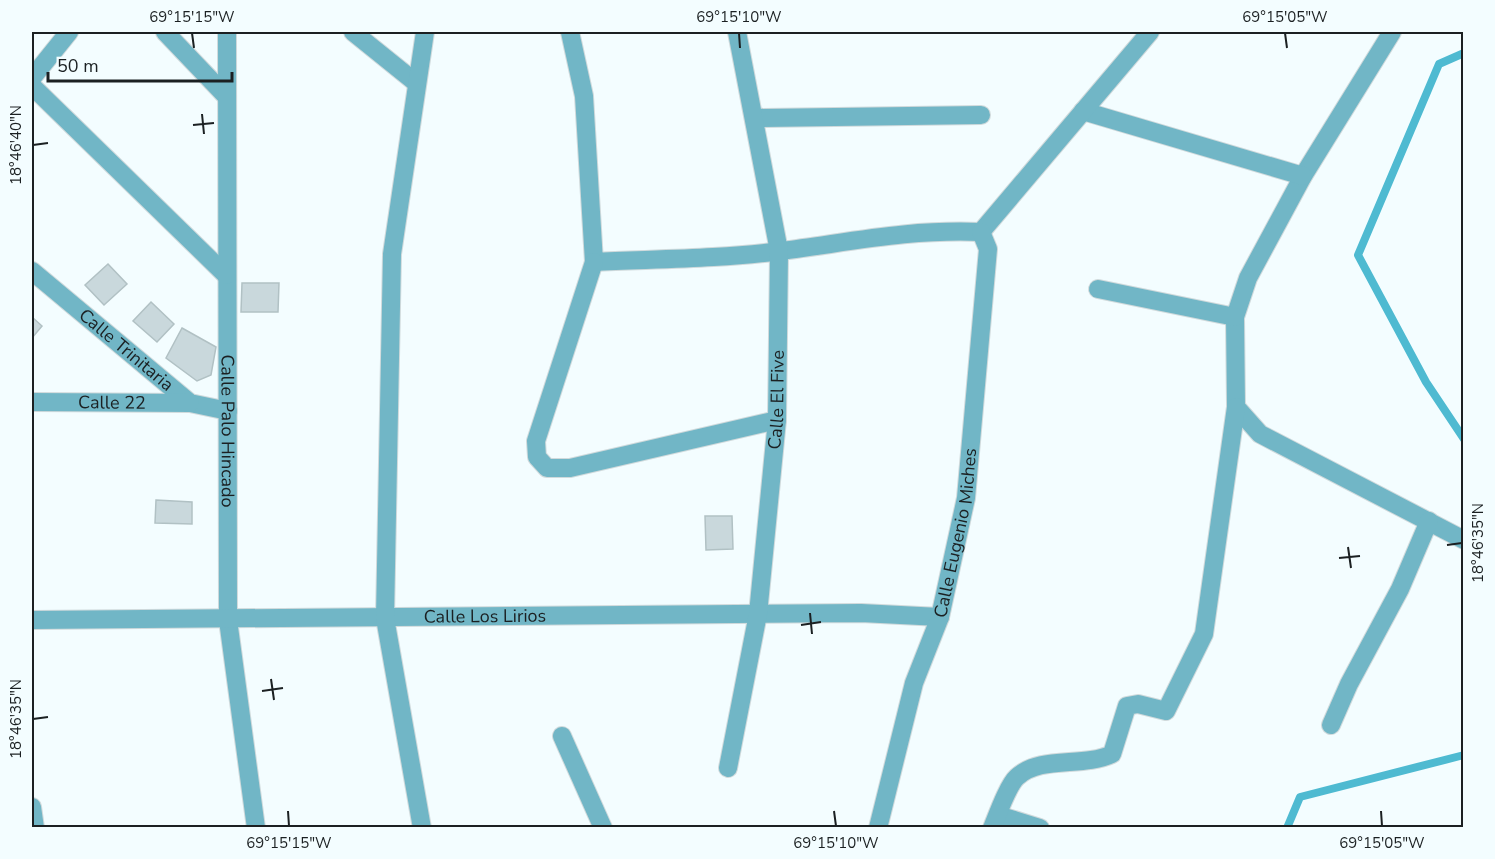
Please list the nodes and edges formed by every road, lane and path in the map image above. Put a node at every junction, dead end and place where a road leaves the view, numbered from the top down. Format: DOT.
graph roads {
  1 [pos="69,32"];
  2 [pos="165,32"];
  3 [pos="227,32"];
  4 [pos="353,32"];
  5 [pos="425,32"];
  6 [pos="570,32"];
  7 [pos="737,32"];
  8 [pos="1150,32"];
  9 [pos="1392,32"];
  10 [pos="32,78"];
  11 [pos="416,82"];
  12 [pos="32,86"];
  13 [pos="226,96"];
  14 [pos="1083,111"];
  15 [pos="981,115"];
  16 [pos="754,118"];
  17 [pos="1303,176"];
  18 [pos="981,232"];
  19 [pos="779,251"];
  20 [pos="594,262"];
  21 [pos="32,271"];
  22 [pos="226,275"];
  23 [pos="1098,289"];
  24 [pos="1235,317"];
  25 [pos="32,402"];
  26 [pos="190,403"];
  27 [pos="1236,407"];
  28 [pos="228,411"];
  29 [pos="777,420"];
  30 [pos="1429,520"];
  31 [pos="1464,540"];
  32 [pos="758,614"];
  33 [pos="940,617"];
  34 [pos="385,618"];
  35 [pos="32,620"];
  36 [pos="228,620"];
  37 [pos="1331,725"];
  38 [pos="562,736"];
  39 [pos="728,768"];
  40 [pos="32,807"];
  41 [pos="995,821"];
  42 [pos="34,828"];
  43 [pos="256,828"];
  44 [pos="422,828"];
  45 [pos="603,828"];
  46 [pos="878,828"];
  47 [pos="1040,828"];
  1 -- 10 [label="street"];
  2 -- 13 [label="street"];
  3 -- 13 [label="street, Calle Palo Hincado"];
  4 -- 11 [label="street"];
  5 -- 11 [label="street"];
  6 -- 20 [label="street"];
  7 -- 16 [label="street, Calle El Five"];
  8 -- 14 [label="street"];
  9 -- 17 [label="street"];
  11 -- 34 [label="street"];
  12 -- 22 [label="street"];
  13 -- 22 [label="street, Calle Palo Hincado"];
  14 -- 17 [label="street"];
  14 -- 18 [label="street"];
  15 -- 16 [label="street"];
  16 -- 19 [label="street, Calle El Five"];
  17 -- 24 [label="street"];
  18 -- 19 [label="street"];
  18 -- 33 [label="street, Calle Eugenio Miches"];
  19 -- 20 [label="street"];
  19 -- 29 [label="street, Calle El Five"];
  20 -- 29 [label="street"];
  21 -- 26 [label="street, Calle Trinitaria"];
  22 -- 28 [label="street, Calle Palo Hincado"];
  23 -- 24 [label="street"];
  24 -- 27 [label="street"];
  25 -- 26 [label="street, Calle 22"];
  26 -- 28 [label="street, Calle Trinitaria"];
  27 -- 30 [label="street"];
  27 -- 41 [label="street"];
  28 -- 36 [label="street, Calle Palo Hincado"];
  29 -- 32 [label="street, Calle El Five"];
  30 -- 31 [label="street"];
  30 -- 37 [label="street"];
  32 -- 33 [label="street, Calle Los Lirios"];
  32 -- 34 [label="street, Calle Los Lirios"];
  32 -- 39 [label="street, Calle El Five"];
  33 -- 46 [label="street, Calle Eugenio Miches"];
  34 -- 36 [label="street, Calle Los Lirios"];
  34 -- 44 [label="street"];
  35 -- 36 [label="street, Calle Los Lirios"];
  36 -- 43 [label="street, Calle Palo Hincado"];
  38 -- 45 [label="street"];
  40 -- 42 [label="street"];
  41 -- 47 [label="street"];
}
